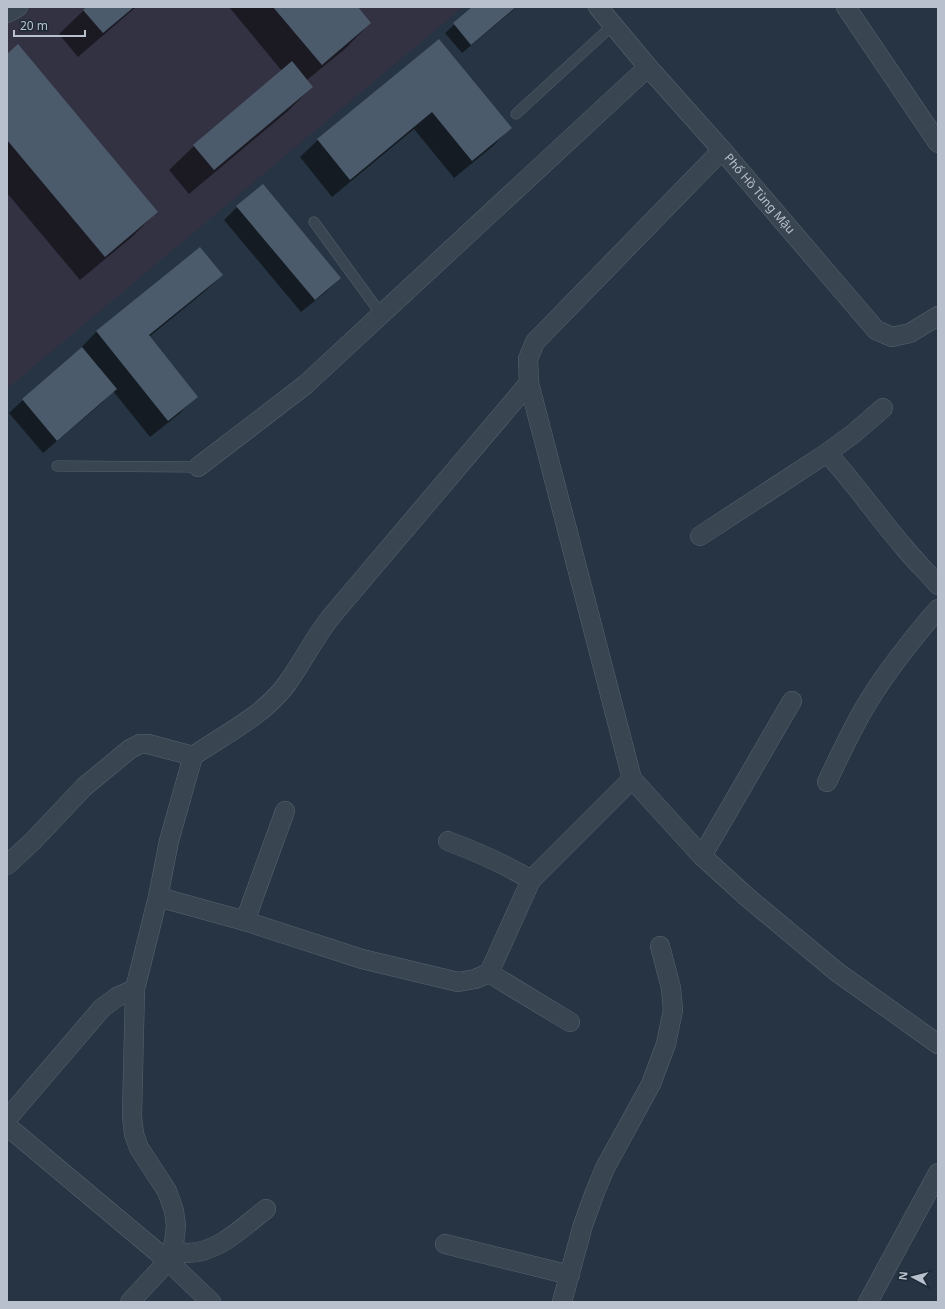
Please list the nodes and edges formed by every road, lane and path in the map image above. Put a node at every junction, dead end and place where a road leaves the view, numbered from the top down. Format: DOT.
graph roads {
  1 [pos="18,7"];
  2 [pos="598,7"];
  3 [pos="846,7"];
  4 [pos="7,13"];
  5 [pos="613,25"];
  6 [pos="648,67"];
  7 [pos="516,114"];
  8 [pos="938,143"];
  9 [pos="722,150"];
  10 [pos="314,222"];
  11 [pos="382,314"];
  12 [pos="938,316"];
  13 [pos="529,383"];
  14 [pos="883,408"];
  15 [pos="827,453"];
  16 [pos="57,466"];
  17 [pos="198,467"];
  18 [pos="700,536"];
  19 [pos="938,585"];
  20 [pos="938,609"];
  21 [pos="792,701"];
  22 [pos="193,756"];
  23 [pos="632,779"];
  24 [pos="826,782"];
  25 [pos="285,811"];
  26 [pos="448,841"];
  27 [pos="702,856"];
  28 [pos="7,865"];
  29 [pos="531,880"];
  30 [pos="158,897"];
  31 [pos="244,921"];
  32 [pos="660,946"];
  33 [pos="489,973"];
  34 [pos="135,989"];
  35 [pos="570,1022"];
  36 [pos="938,1044"];
  37 [pos="7,1119"];
  38 [pos="7,1126"];
  39 [pos="938,1173"];
  40 [pos="266,1209"];
  41 [pos="445,1244"];
  42 [pos="170,1255"];
  43 [pos="570,1275"];
  44 [pos="130,1302"];
  45 [pos="211,1302"];
  46 [pos="562,1302"];
  47 [pos="868,1302"];
  1 -- 4 [label="street"];
  2 -- 5 [label="street, Phố Hồ Tùng Mậu"];
  3 -- 8 [label="street"];
  5 -- 6 [label="street, Phố Hồ Tùng Mậu"];
  5 -- 7 [label="lane"];
  6 -- 9 [label="street, Phố Hồ Tùng Mậu"];
  6 -- 11 [label="street"];
  9 -- 12 [label="street, Phố Hồ Tùng Mậu"];
  9 -- 13 [label="street"];
  10 -- 11 [label="lane"];
  11 -- 17 [label="street"];
  13 -- 22 [label="street"];
  13 -- 23 [label="street"];
  14 -- 15 [label="street"];
  15 -- 18 [label="street"];
  15 -- 19 [label="street"];
  16 -- 17 [label="lane"];
  20 -- 24 [label="street"];
  21 -- 27 [label="street"];
  22 -- 28 [label="street"];
  22 -- 30 [label="street"];
  23 -- 27 [label="street"];
  23 -- 29 [label="street"];
  25 -- 31 [label="street"];
  26 -- 29 [label="street"];
  27 -- 36 [label="street"];
  29 -- 33 [label="street"];
  30 -- 31 [label="street"];
  30 -- 34 [label="street"];
  31 -- 33 [label="street"];
  32 -- 43 [label="street"];
  33 -- 35 [label="street"];
  34 -- 37 [label="street"];
  34 -- 42 [label="street"];
  38 -- 42 [label="street"];
  39 -- 47 [label="street"];
  40 -- 42 [label="street"];
  41 -- 43 [label="street"];
  42 -- 44 [label="street"];
  42 -- 45 [label="street"];
  43 -- 46 [label="street"];
}
